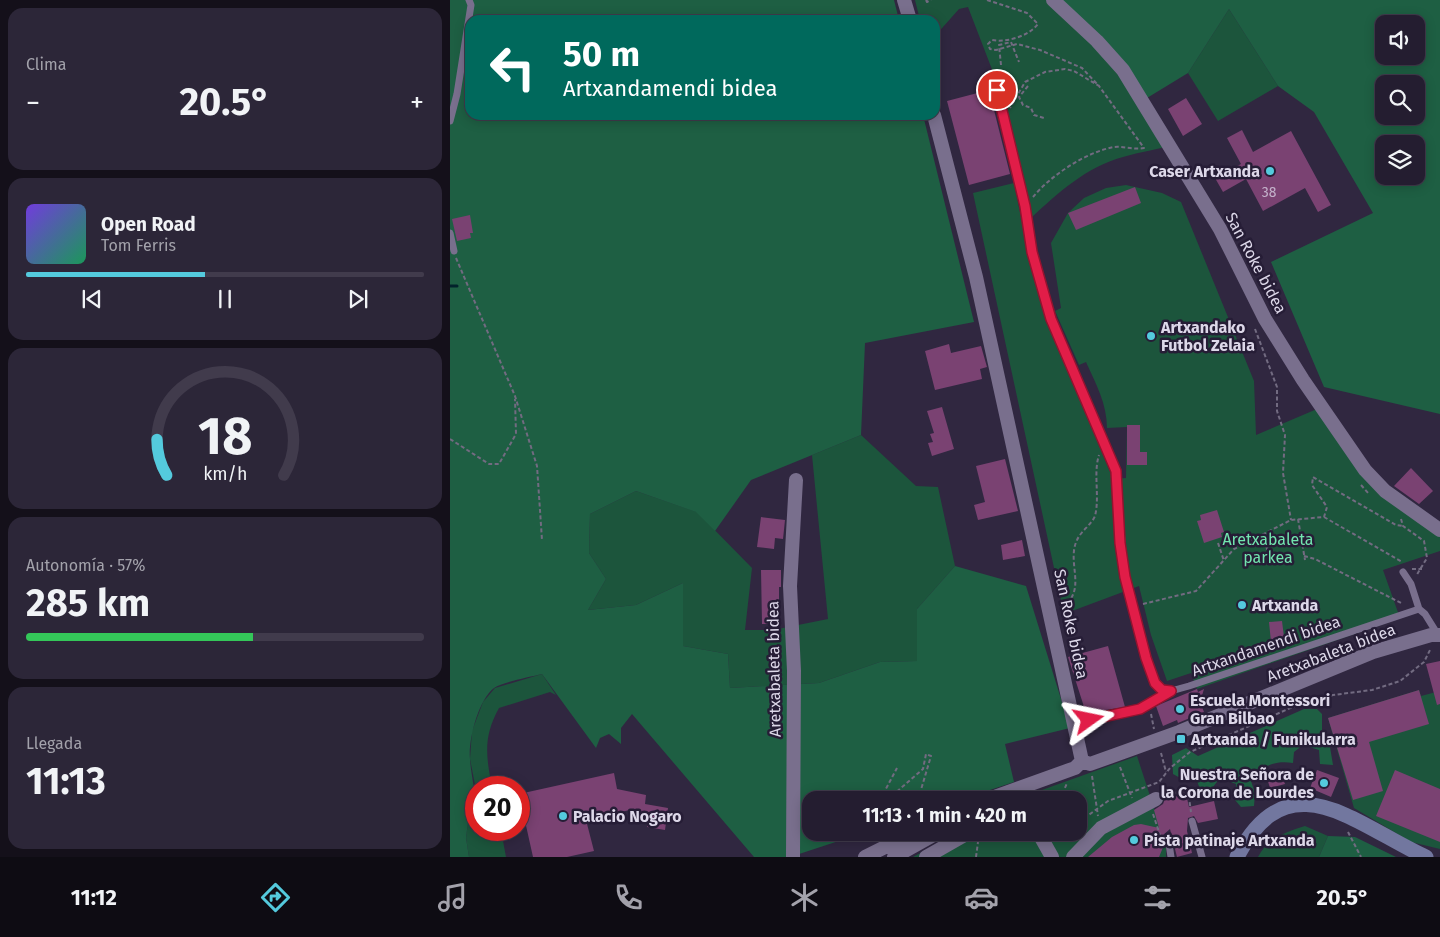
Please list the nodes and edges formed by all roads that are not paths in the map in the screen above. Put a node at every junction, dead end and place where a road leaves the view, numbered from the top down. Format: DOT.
graph roads {
  1 [pos="470,0"];
  2 [pos="904,0"];
  3 [pos="1053,0"];
  4 [pos="470,15"];
  5 [pos="908,15"];
  6 [pos="465,47"];
  7 [pos="993,75"];
  8 [pos="935,120"];
  9 [pos="450,121"];
  10 [pos="450,234"];
  11 [pos="454,252"];
  12 [pos="796,480"];
  13 [pos="1440,530"];
  14 [pos="1403,572"];
  15 [pos="1419,609"];
  16 [pos="1439,635"];
  17 [pos="1171,691"];
  18 [pos="1089,720"];
  19 [pos="1086,762"];
  20 [pos="1021,786"];
  21 [pos="1008,791"];
  22 [pos="1017,791"];
  23 [pos="1156,799"];
  24 [pos="1192,820"];
  25 [pos="1168,837"];
  26 [pos="897,841"];
  27 [pos="923,841"];
  28 [pos="964,841"];
  29 [pos="1043,841"];
  30 [pos="793,857"];
  31 [pos="865,857"];
  32 [pos="894,857"];
  33 [pos="926,857"];
  34 [pos="1052,857"];
  35 [pos="1073,857"];
  36 [pos="1171,857"];
  37 [pos="1202,857"];
  38 [pos="1237,857"];
  39 [pos="1426,857"];
  1 -- 4 [label="lane"];
  2 -- 5 [label="street"];
  3 -- 13 [label="street, San Roke bidea"];
  6 -- 9 [label="lane"];
  7 -- 17 [label="lane"];
  8 -- 19 [label="street, San Roke bidea"];
  10 -- 11 [label="lane"];
  12 -- 30 [label="street, Aretxabaleta bidea"];
  14 -- 15 [label="lane"];
  15 -- 16 [label="lane"];
  15 -- 17 [label="lane, Artxandamendi bidea"];
  16 -- 19 [label="street, Aretxabaleta bidea"];
  17 -- 18 [label="lane, Artxandamendi bidea"];
  19 -- 20 [label="street, Aretxabaleta bidea"];
  20 -- 21 [label="street, Aretxabaleta bidea"];
  20 -- 22 [label="street"];
  23 -- 35 [label="street"];
  24 -- 37 [label="lane"];
  25 -- 36 [label="lane"];
  26 -- 31 [label="street"];
  27 -- 32 [label="street"];
  28 -- 33 [label="street"];
  29 -- 34 [label="street"];
  38 -- 39 [label="street"];
}
